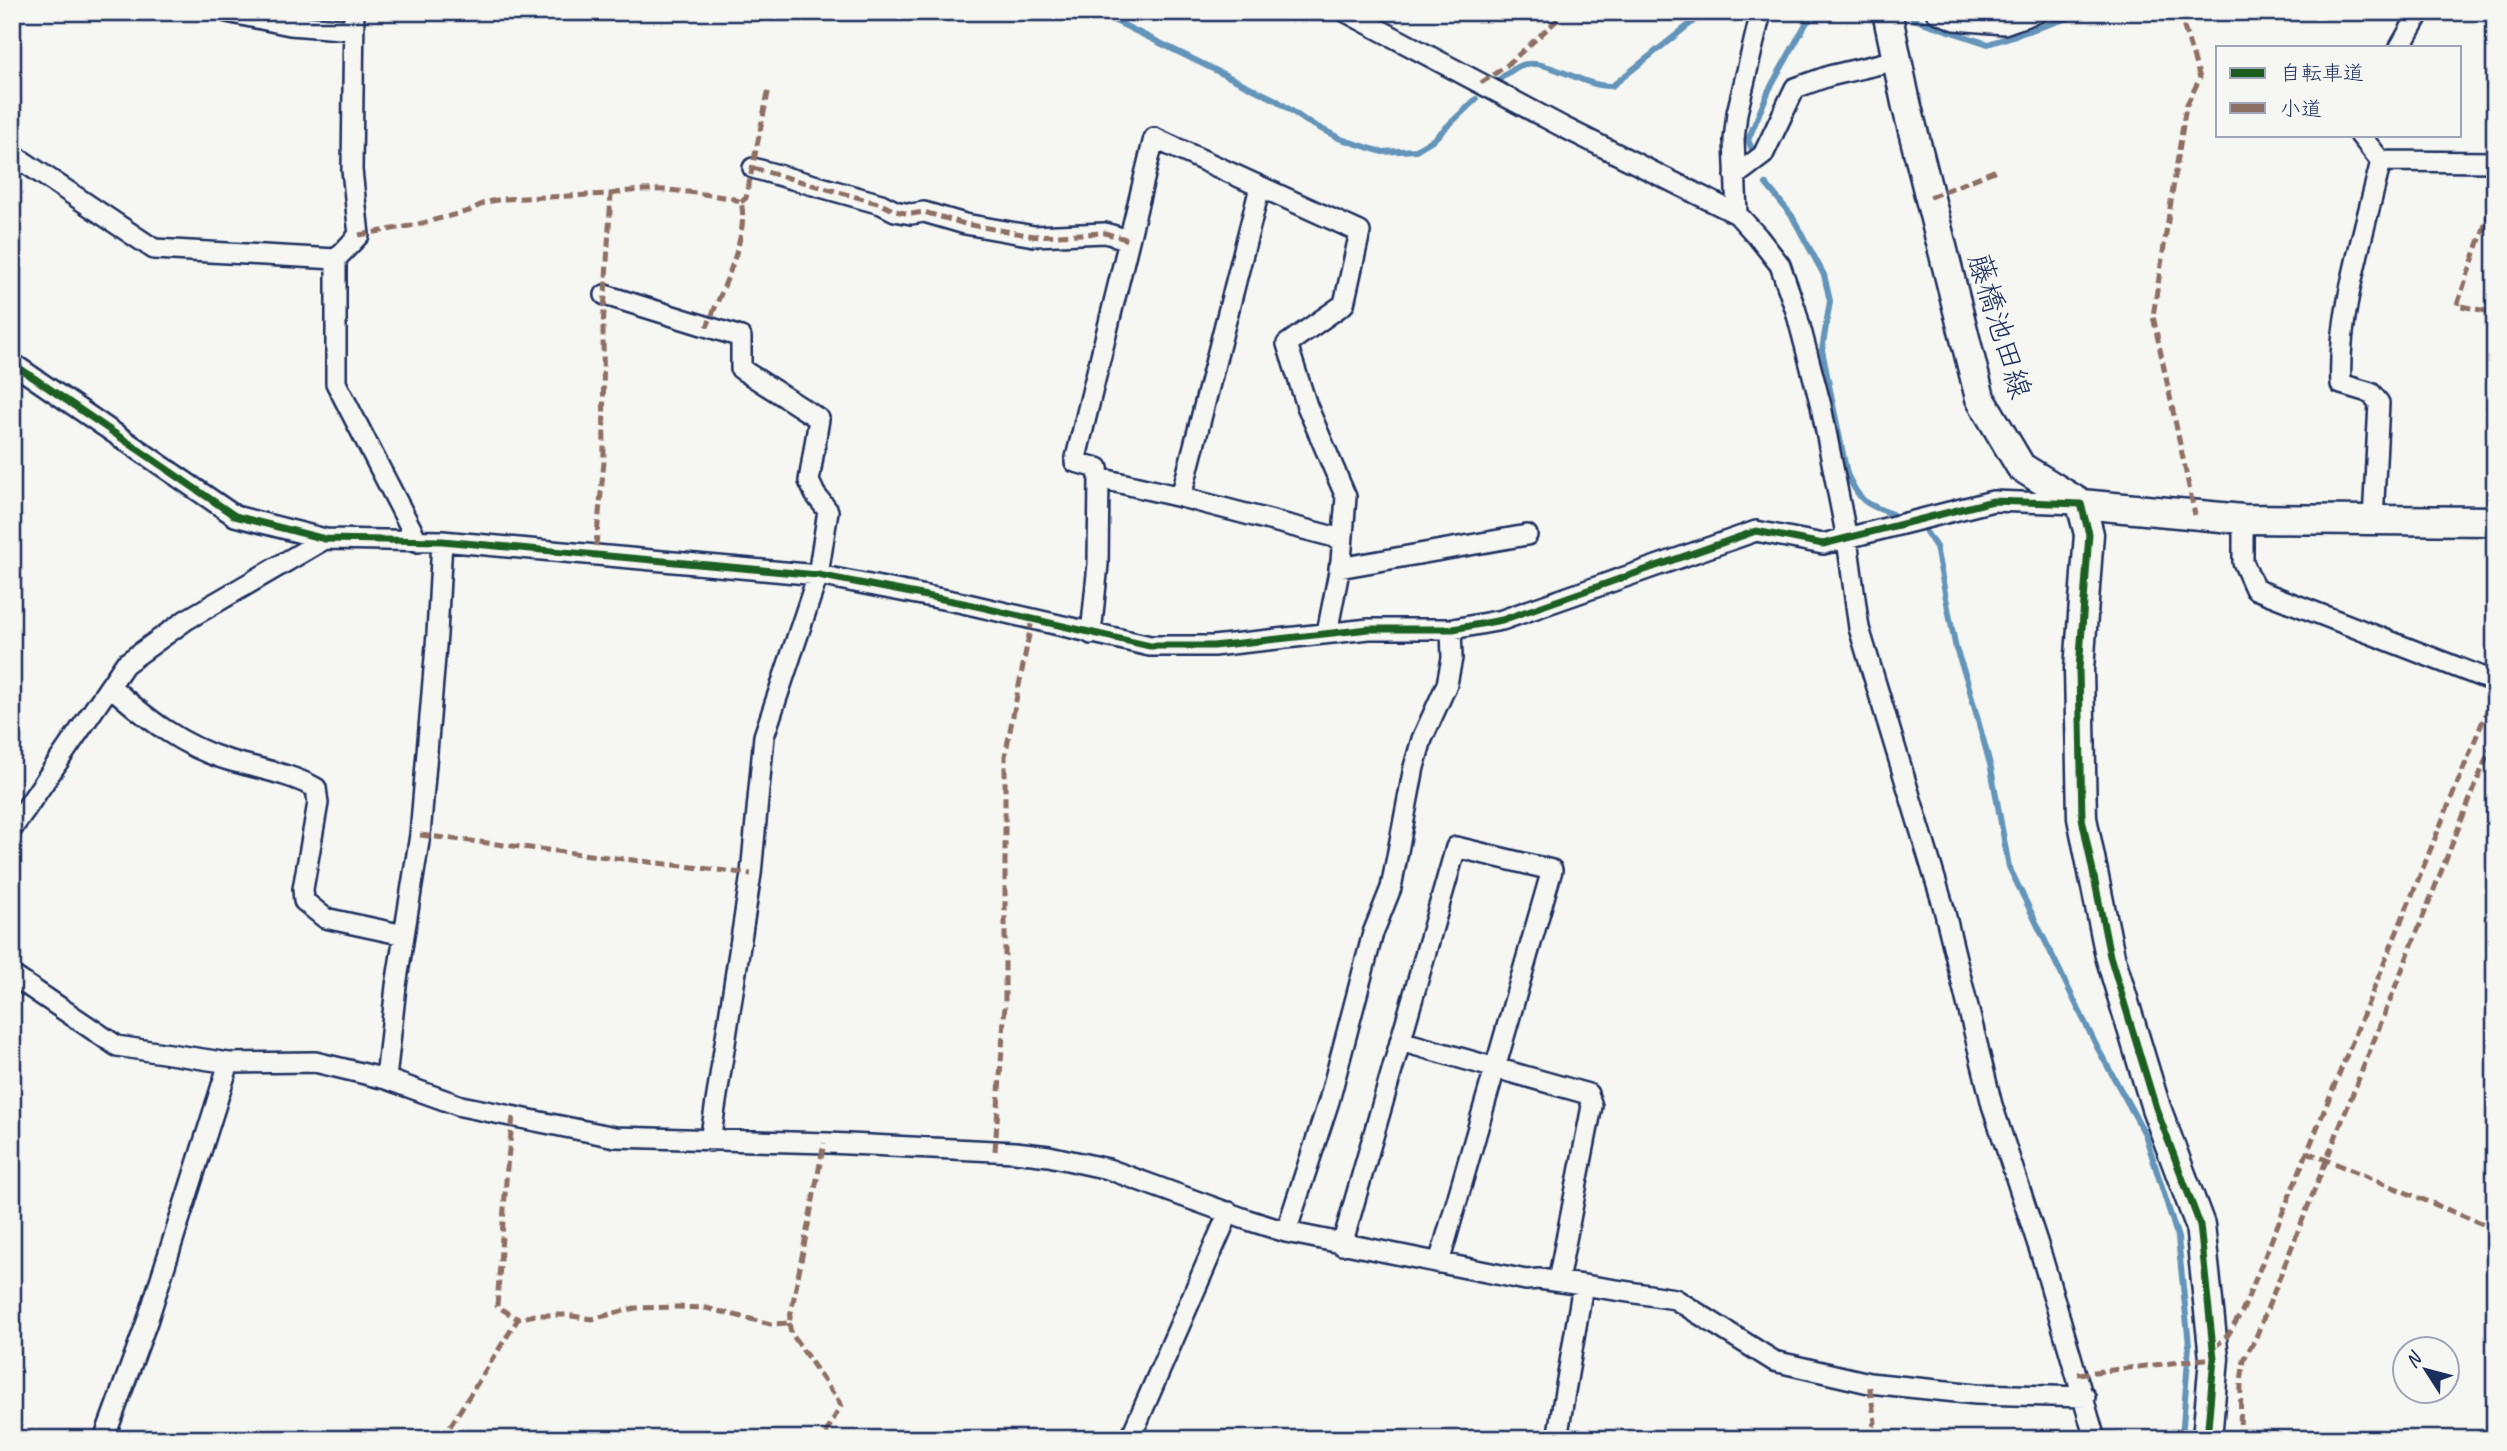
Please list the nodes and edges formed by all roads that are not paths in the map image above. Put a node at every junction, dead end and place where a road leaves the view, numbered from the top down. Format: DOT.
graph roads {
  1 [pos="227,12"];
  2 [pos="1346,12"];
  3 [pos="1761,12"];
  4 [pos="1887,12"];
  5 [pos="1936,12"];
  6 [pos="2038,12"];
  7 [pos="2420,12"];
  8 [pos="353,21"];
  9 [pos="2401,46"];
  10 [pos="1897,60"];
  11 [pos="2361,136"];
  12 [pos="12,154"];
  13 [pos="2381,161"];
  14 [pos="2495,162"];
  15 [pos="753,167"];
  16 [pos="1735,176"];
  17 [pos="1260,187"];
  18 [pos="1737,214"];
  19 [pos="1129,240"];
  20 [pos="336,259"];
  21 [pos="605,295"];
  22 [pos="12,363"];
  23 [pos="1099,478"];
  24 [pos="1181,496"];
  25 [pos="2081,505"];
  26 [pos="2243,519"];
  27 [pos="2373,520"];
  28 [pos="2495,521"];
  29 [pos="1527,535"];
  30 [pos="325,538"];
  31 [pos="1342,539"];
  32 [pos="1847,539"];
  33 [pos="442,541"];
  34 [pos="418,542"];
  35 [pos="1339,568"];
  36 [pos="818,575"];
  37 [pos="1451,629"];
  38 [pos="1326,633"];
  39 [pos="1091,634"];
  40 [pos="2495,682"];
  41 [pos="110,686"];
  42 [pos="12,829"];
  43 [pos="404,935"];
  44 [pos="12,975"];
  45 [pos="1400,1041"];
  46 [pos="229,1063"];
  47 [pos="1495,1069"];
  48 [pos="386,1079"];
  49 [pos="710,1141"];
  50 [pos="1229,1212"];
  51 [pos="1286,1232"];
  52 [pos="1342,1245"];
  53 [pos="1439,1263"];
  54 [pos="1558,1281"];
  55 [pos="1583,1285"];
  56 [pos="2085,1397"];
  57 [pos="104,1439"];
  58 [pos="1130,1439"];
  59 [pos="1557,1439"];
  60 [pos="2095,1439"];
  61 [pos="2207,1439"];
  1 -- 8 [label="street"];
  2 -- 18 [label="street"];
  3 -- 16 [label="street"];
  4 -- 10 [label="main road, 藤橋池田線"];
  5 -- 6 [label="street"];
  7 -- 9 [label="street"];
  8 -- 20 [label="street"];
  10 -- 16 [label="street"];
  10 -- 25 [label="main road, 藤橋池田線"];
  11 -- 13 [label="street"];
  12 -- 20 [label="street"];
  13 -- 14 [label="street"];
  13 -- 27 [label="street"];
  15 -- 19 [label="street"];
  16 -- 18 [label="street"];
  17 -- 19 [label="street"];
  17 -- 24 [label="street"];
  17 -- 31 [label="street"];
  18 -- 32 [label="street"];
  19 -- 23 [label="street"];
  20 -- 34 [label="street"];
  21 -- 36 [label="street"];
  22 -- 30 [label="street"];
  23 -- 24 [label="street"];
  23 -- 39 [label="street"];
  24 -- 31 [label="street"];
  25 -- 26 [label="main road, 藤橋池田線"];
  25 -- 32 [label="street"];
  25 -- 61 [label="main road"];
  26 -- 27 [label="main road, 藤橋池田線"];
  26 -- 40 [label="street"];
  27 -- 28 [label="main road, 藤橋池田線"];
  29 -- 35 [label="street"];
  30 -- 34 [label="street"];
  30 -- 41 [label="street"];
  31 -- 35 [label="street"];
  32 -- 37 [label="street"];
  32 -- 56 [label="street"];
  33 -- 34 [label="street"];
  33 -- 36 [label="street"];
  33 -- 43 [label="street"];
  35 -- 38 [label="street"];
  36 -- 39 [label="street"];
  36 -- 49 [label="street"];
  37 -- 38 [label="street"];
  37 -- 51 [label="street"];
  38 -- 39 [label="street"];
  41 -- 42 [label="street"];
  41 -- 43 [label="street"];
  43 -- 48 [label="street"];
  44 -- 46 [label="street"];
  45 -- 47 [label="street"];
  45 -- 47 [label="street"];
  45 -- 52 [label="street"];
  46 -- 48 [label="street"];
  46 -- 57 [label="street"];
  47 -- 53 [label="street"];
  47 -- 54 [label="street"];
  48 -- 49 [label="street"];
  49 -- 50 [label="street"];
  50 -- 51 [label="street"];
  50 -- 58 [label="street"];
  51 -- 52 [label="street"];
  52 -- 53 [label="street"];
  53 -- 54 [label="street"];
  54 -- 55 [label="street"];
  55 -- 56 [label="street"];
  55 -- 59 [label="street"];
  56 -- 60 [label="street"];
}
